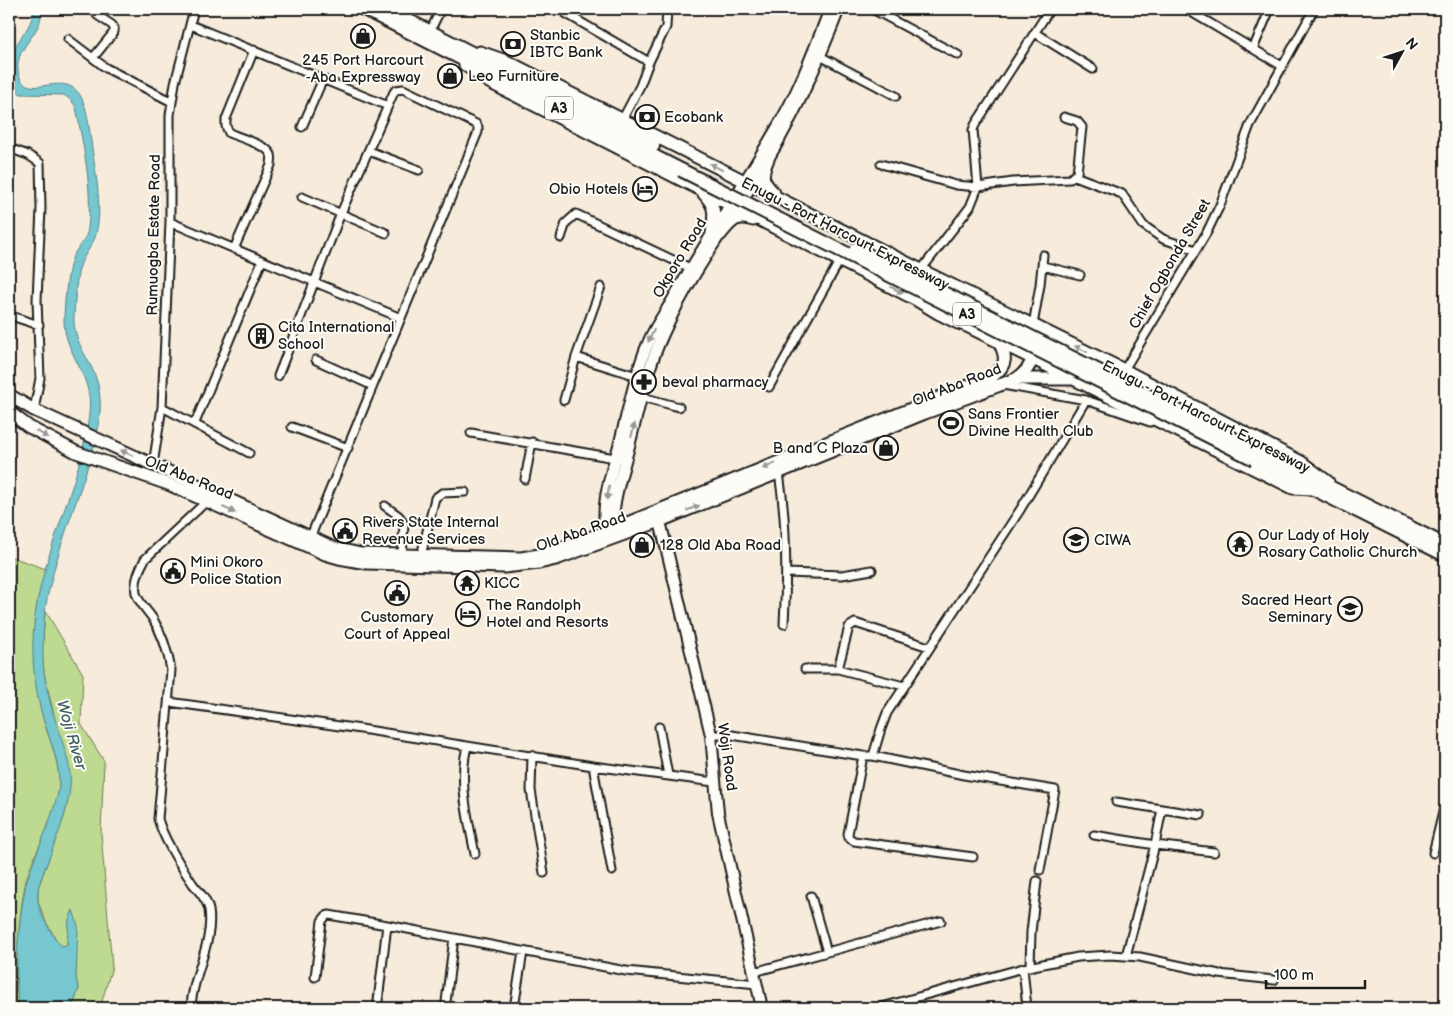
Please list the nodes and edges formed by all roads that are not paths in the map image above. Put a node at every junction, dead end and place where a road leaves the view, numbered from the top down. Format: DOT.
graph roads {
  1 [pos="194,9"];
  2 [pos="364,9"];
  3 [pos="386,9"];
  4 [pos="441,9"];
  5 [pos="667,9"];
  6 [pos="830,9"];
  7 [pos="839,9"];
  8 [pos="872,9"];
  9 [pos="1050,9"];
  10 [pos="1270,9"];
  11 [pos="1314,9"];
  12 [pos="1192,10"];
  13 [pos="565,14"];
  14 [pos="97,15"];
  15 [pos="191,24"];
  16 [pos="430,31"];
  17 [pos="1035,33"];
  18 [pos="68,39"];
  19 [pos="452,42"];
  20 [pos="437,46"];
  21 [pos="1254,49"];
  22 [pos="254,50"];
  23 [pos="958,55"];
  24 [pos="820,56"];
  25 [pos="93,58"];
  26 [pos="649,62"];
  27 [pos="1282,66"];
  28 [pos="1093,69"];
  29 [pos="323,79"];
  30 [pos="896,96"];
  31 [pos="172,102"];
  32 [pos="388,106"];
  33 [pos="1064,117"];
  34 [pos="622,120"];
  35 [pos="302,127"];
  36 [pos="9,148"];
  37 [pos="369,151"];
  38 [pos="768,159"];
  39 [pos="881,164"];
  40 [pos="683,166"];
  41 [pos="419,170"];
  42 [pos="1075,176"];
  43 [pos="748,183"];
  44 [pos="978,187"];
  45 [pos="699,189"];
  46 [pos="302,197"];
  47 [pos="733,206"];
  48 [pos="792,206"];
  49 [pos="341,213"];
  50 [pos="170,222"];
  51 [pos="768,224"];
  52 [pos="386,233"];
  53 [pos="716,234"];
  54 [pos="561,238"];
  55 [pos="234,249"];
  56 [pos="1196,250"];
  57 [pos="1043,255"];
  58 [pos="840,260"];
  59 [pos="262,261"];
  60 [pos="1042,266"];
  61 [pos="690,268"];
  62 [pos="921,270"];
  63 [pos="1080,275"];
  64 [pos="314,282"];
  65 [pos="601,287"];
  66 [pos="963,291"];
  67 [pos="11,316"];
  68 [pos="401,318"];
  69 [pos="38,325"];
  70 [pos="1033,325"];
  71 [pos="967,326"];
  72 [pos="999,342"];
  73 [pos="576,357"];
  74 [pos="316,360"];
  75 [pos="1033,360"];
  76 [pos="1124,370"];
  77 [pos="278,376"];
  78 [pos="636,376"];
  79 [pos="1073,378"];
  80 [pos="1016,379"];
  81 [pos="1000,384"];
  82 [pos="373,386"];
  83 [pos="769,388"];
  84 [pos="9,395"];
  85 [pos="642,396"];
  86 [pos="564,400"];
  87 [pos="1086,400"];
  88 [pos="162,407"];
  89 [pos="679,407"];
  90 [pos="34,410"];
  91 [pos="9,412"];
  92 [pos="195,423"];
  93 [pos="1162,423"];
  94 [pos="292,427"];
  95 [pos="471,433"];
  96 [pos="532,442"];
  97 [pos="348,448"];
  98 [pos="249,454"];
  99 [pos="1256,455"];
  100 [pos="616,458"];
  101 [pos="153,464"];
  102 [pos="779,473"];
  103 [pos="525,478"];
  104 [pos="1313,489"];
  105 [pos="465,492"];
  106 [pos="211,497"];
  107 [pos="1350,497"];
  108 [pos="385,506"];
  109 [pos="659,516"];
  110 [pos="611,534"];
  111 [pos="310,538"];
  112 [pos="1445,545"];
  113 [pos="402,555"];
  114 [pos="1445,555"];
  115 [pos="422,556"];
  116 [pos="872,570"];
  117 [pos="786,573"];
  118 [pos="784,624"];
  119 [pos="929,647"];
  120 [pos="805,669"];
  121 [pos="838,670"];
  122 [pos="904,686"];
  123 [pos="169,702"];
  124 [pos="660,727"];
  125 [pos="711,735"];
  126 [pos="467,746"];
  127 [pos="532,755"];
  128 [pos="863,756"];
  129 [pos="874,756"];
  130 [pos="593,766"];
  131 [pos="668,775"];
  132 [pos="714,782"];
  133 [pos="1116,802"];
  134 [pos="1445,804"];
  135 [pos="1162,809"];
  136 [pos="1201,815"];
  137 [pos="1094,835"];
  138 [pos="1155,845"];
  139 [pos="1214,852"];
  140 [pos="1433,853"];
  141 [pos="474,854"];
  142 [pos="973,857"];
  143 [pos="1040,870"];
  144 [pos="612,871"];
  145 [pos="544,873"];
  146 [pos="1037,881"];
  147 [pos="811,896"];
  148 [pos="941,921"];
  149 [pos="387,925"];
  150 [pos="454,938"];
  151 [pos="523,952"];
  152 [pos="827,952"];
  153 [pos="1126,956"];
  154 [pos="1027,967"];
  155 [pos="754,972"];
  156 [pos="315,977"];
  157 [pos="1274,980"];
  158 [pos="757,984"];
  159 [pos="378,1001"];
  160 [pos="446,1002"];
  161 [pos="191,1008"];
  162 [pos="514,1008"];
  163 [pos="762,1008"];
  164 [pos="878,1008"];
  165 [pos="1027,1008"];
  1 -- 15 [label="street, Rumuogba Estate Road"];
  2 -- 20 [label="highway, Enugu - Port Harcourt Expressway / A3"];
  3 -- 16 [label="highway, Enugu - Port Harcourt Expressway / A3"];
  4 -- 16 [label="street"];
  5 -- 26 [label="street"];
  6 -- 43 [label="main road, Okporo Road"];
  7 -- 24 [label="main road, Okporo Road"];
  8 -- 23 [label="street"];
  9 -- 17 [label="street"];
  10 -- 21 [label="street"];
  11 -- 27 [label="street, Chief Ogbonda Street"];
  12 -- 21 [label="street"];
  13 -- 26 [label="street"];
  14 -- 25 [label="street"];
  15 -- 22 [label="street"];
  15 -- 31 [label="street, Rumuogba Estate Road"];
  16 -- 19 [label="highway, Enugu - Port Harcourt Expressway / A3"];
  17 -- 28 [label="street"];
  17 -- 44 [label="street"];
  18 -- 25 [label="street"];
  19 -- 34 [label="main road"];
  19 -- 40 [label="highway, Enugu - Port Harcourt Expressway / A3"];
  20 -- 40 [label="highway, Enugu - Port Harcourt Expressway / A3"];
  20 -- 45 [label="main road"];
  21 -- 27 [label="street"];
  22 -- 29 [label="street"];
  22 -- 55 [label="street"];
  24 -- 30 [label="street"];
  24 -- 38 [label="main road, Okporo Road"];
  25 -- 31 [label="street"];
  26 -- 34 [label="street"];
  27 -- 56 [label="street, Chief Ogbonda Street"];
  29 -- 32 [label="street"];
  29 -- 35 [label="street"];
  31 -- 50 [label="street, Rumuogba Estate Road"];
  32 -- 37 [label="street"];
  32 -- 68 [label="street"];
  33 -- 42 [label="street"];
  43 -- 34 [label="main road, one-way"];
  36 -- 69 [label="street"];
  37 -- 41 [label="street"];
  37 -- 49 [label="street"];
  38 -- 43 [label="main road, Okporo Road"];
  38 -- 48 [label="main road"];
  39 -- 44 [label="street"];
  40 -- 99 [label="highway, Enugu - Port Harcourt Expressway / A3, bridge"];
  42 -- 44 [label="street"];
  42 -- 56 [label="street"];
  43 -- 47 [label="main road, Okporo Road"];
  43 -- 48 [label="main road"];
  44 -- 62 [label="street"];
  45 -- 47 [label="main road"];
  45 -- 53 [label="main road"];
  46 -- 49 [label="street"];
  47 -- 51 [label="main road"];
  47 -- 53 [label="main road, Okporo Road"];
  48 -- 62 [label="main road"];
  49 -- 52 [label="street"];
  49 -- 64 [label="street"];
  50 -- 55 [label="street"];
  50 -- 88 [label="street, Rumuogba Estate Road"];
  51 -- 53 [label="main road"];
  51 -- 58 [label="main road"];
  53 -- 61 [label="main road, Okporo Road"];
  53 -- 85 [label="main road, Okporo Road"];
  54 -- 61 [label="street"];
  55 -- 59 [label="street"];
  56 -- 76 [label="street, Chief Ogbonda Street"];
  57 -- 60 [label="street"];
  58 -- 71 [label="main road, one-way"];
  58 -- 83 [label="street"];
  59 -- 64 [label="street"];
  59 -- 92 [label="street"];
  60 -- 63 [label="street"];
  60 -- 70 [label="street"];
  61 -- 78 [label="main road, Okporo Road, one-way"];
  62 -- 66 [label="main road"];
  64 -- 68 [label="street"];
  64 -- 77 [label="street"];
  65 -- 73 [label="street"];
  66 -- 70 [label="main road"];
  66 -- 71 [label="main road"];
  67 -- 69 [label="street"];
  68 -- 82 [label="street"];
  69 -- 90 [label="street"];
  70 -- 75 [label="main road"];
  76 -- 70 [label="main road, one-way"];
  71 -- 72 [label="main road"];
  72 -- 75 [label="main road"];
  72 -- 109 [label="main road, Old Aba Road, one-way"];
  73 -- 78 [label="street"];
  73 -- 86 [label="street"];
  74 -- 82 [label="street"];
  75 -- 79 [label="main road"];
  75 -- 80 [label="main road, Old Aba Road"];
  76 -- 107 [label="main road"];
  78 -- 100 [label="main road, Okporo Road"];
  79 -- 80 [label="main road"];
  79 -- 93 [label="main road"];
  80 -- 81 [label="main road, Old Aba Road"];
  81 -- 87 [label="street"];
  81 -- 102 [label="main road, Old Aba Road"];
  82 -- 97 [label="street"];
  84 -- 90 [label="main road, Old Aba Road"];
  85 -- 89 [label="street"];
  110 -- 85 [label="main road, Okporo Road, one-way"];
  87 -- 93 [label="street"];
  87 -- 119 [label="street"];
  88 -- 92 [label="street"];
  88 -- 101 [label="street, Rumuogba Estate Road"];
  101 -- 90 [label="main road, Old Aba Road, one-way"];
  91 -- 106 [label="main road, Old Aba Road, one-way"];
  92 -- 98 [label="street"];
  93 -- 104 [label="main road"];
  94 -- 97 [label="street"];
  95 -- 96 [label="street"];
  96 -- 100 [label="street"];
  96 -- 103 [label="street"];
  97 -- 111 [label="street"];
  99 -- 104 [label="highway, Enugu - Port Harcourt Expressway / A3"];
  99 -- 107 [label="highway, Enugu - Port Harcourt Expressway / A3"];
  100 -- 110 [label="main road, Okporo Road, one-way"];
  101 -- 106 [label="main road, Old Aba Road"];
  109 -- 102 [label="main road, Old Aba Road, one-way"];
  102 -- 117 [label="street"];
  104 -- 114 [label="highway, Enugu - Port Harcourt Expressway / A3"];
  105 -- 115 [label="street"];
  106 -- 110 [label="main road, Old Aba Road, one-way"];
  106 -- 111 [label="main road, Old Aba Road"];
  106 -- 123 [label="street"];
  107 -- 112 [label="highway, Enugu - Port Harcourt Expressway / A3"];
  108 -- 113 [label="street"];
  109 -- 110 [label="main road, Old Aba Road"];
  109 -- 125 [label="main road, Woji Road"];
  110 -- 115 [label="main road, Old Aba Road"];
  111 -- 113 [label="main road, Old Aba Road"];
  113 -- 115 [label="main road, Old Aba Road"];
  116 -- 117 [label="street"];
  117 -- 118 [label="street"];
  119 -- 121 [label="street"];
  119 -- 122 [label="street"];
  120 -- 121 [label="street"];
  121 -- 122 [label="street"];
  122 -- 129 [label="street"];
  123 -- 126 [label="street"];
  123 -- 161 [label="street"];
  124 -- 131 [label="street"];
  125 -- 128 [label="street"];
  125 -- 132 [label="main road, Woji Road"];
  126 -- 127 [label="street"];
  126 -- 141 [label="street"];
  127 -- 130 [label="street"];
  127 -- 145 [label="street"];
  128 -- 129 [label="street"];
  128 -- 142 [label="street"];
  129 -- 143 [label="street"];
  130 -- 131 [label="street"];
  130 -- 144 [label="street"];
  131 -- 132 [label="street"];
  132 -- 155 [label="main road, Woji Road"];
  133 -- 135 [label="street"];
  134 -- 140 [label="street"];
  135 -- 136 [label="street"];
  135 -- 138 [label="street"];
  137 -- 138 [label="street"];
  138 -- 139 [label="street"];
  138 -- 153 [label="street"];
  146 -- 154 [label="street"];
  147 -- 152 [label="street"];
  148 -- 152 [label="street"];
  149 -- 150 [label="street"];
  149 -- 156 [label="street"];
  149 -- 159 [label="street"];
  150 -- 151 [label="street"];
  150 -- 160 [label="street"];
  151 -- 158 [label="street"];
  151 -- 162 [label="street"];
  152 -- 155 [label="street"];
  153 -- 154 [label="street"];
  153 -- 157 [label="street"];
  154 -- 164 [label="street"];
  154 -- 165 [label="street"];
  155 -- 158 [label="main road, Woji Road"];
  158 -- 163 [label="main road, Woji Road"];
}
